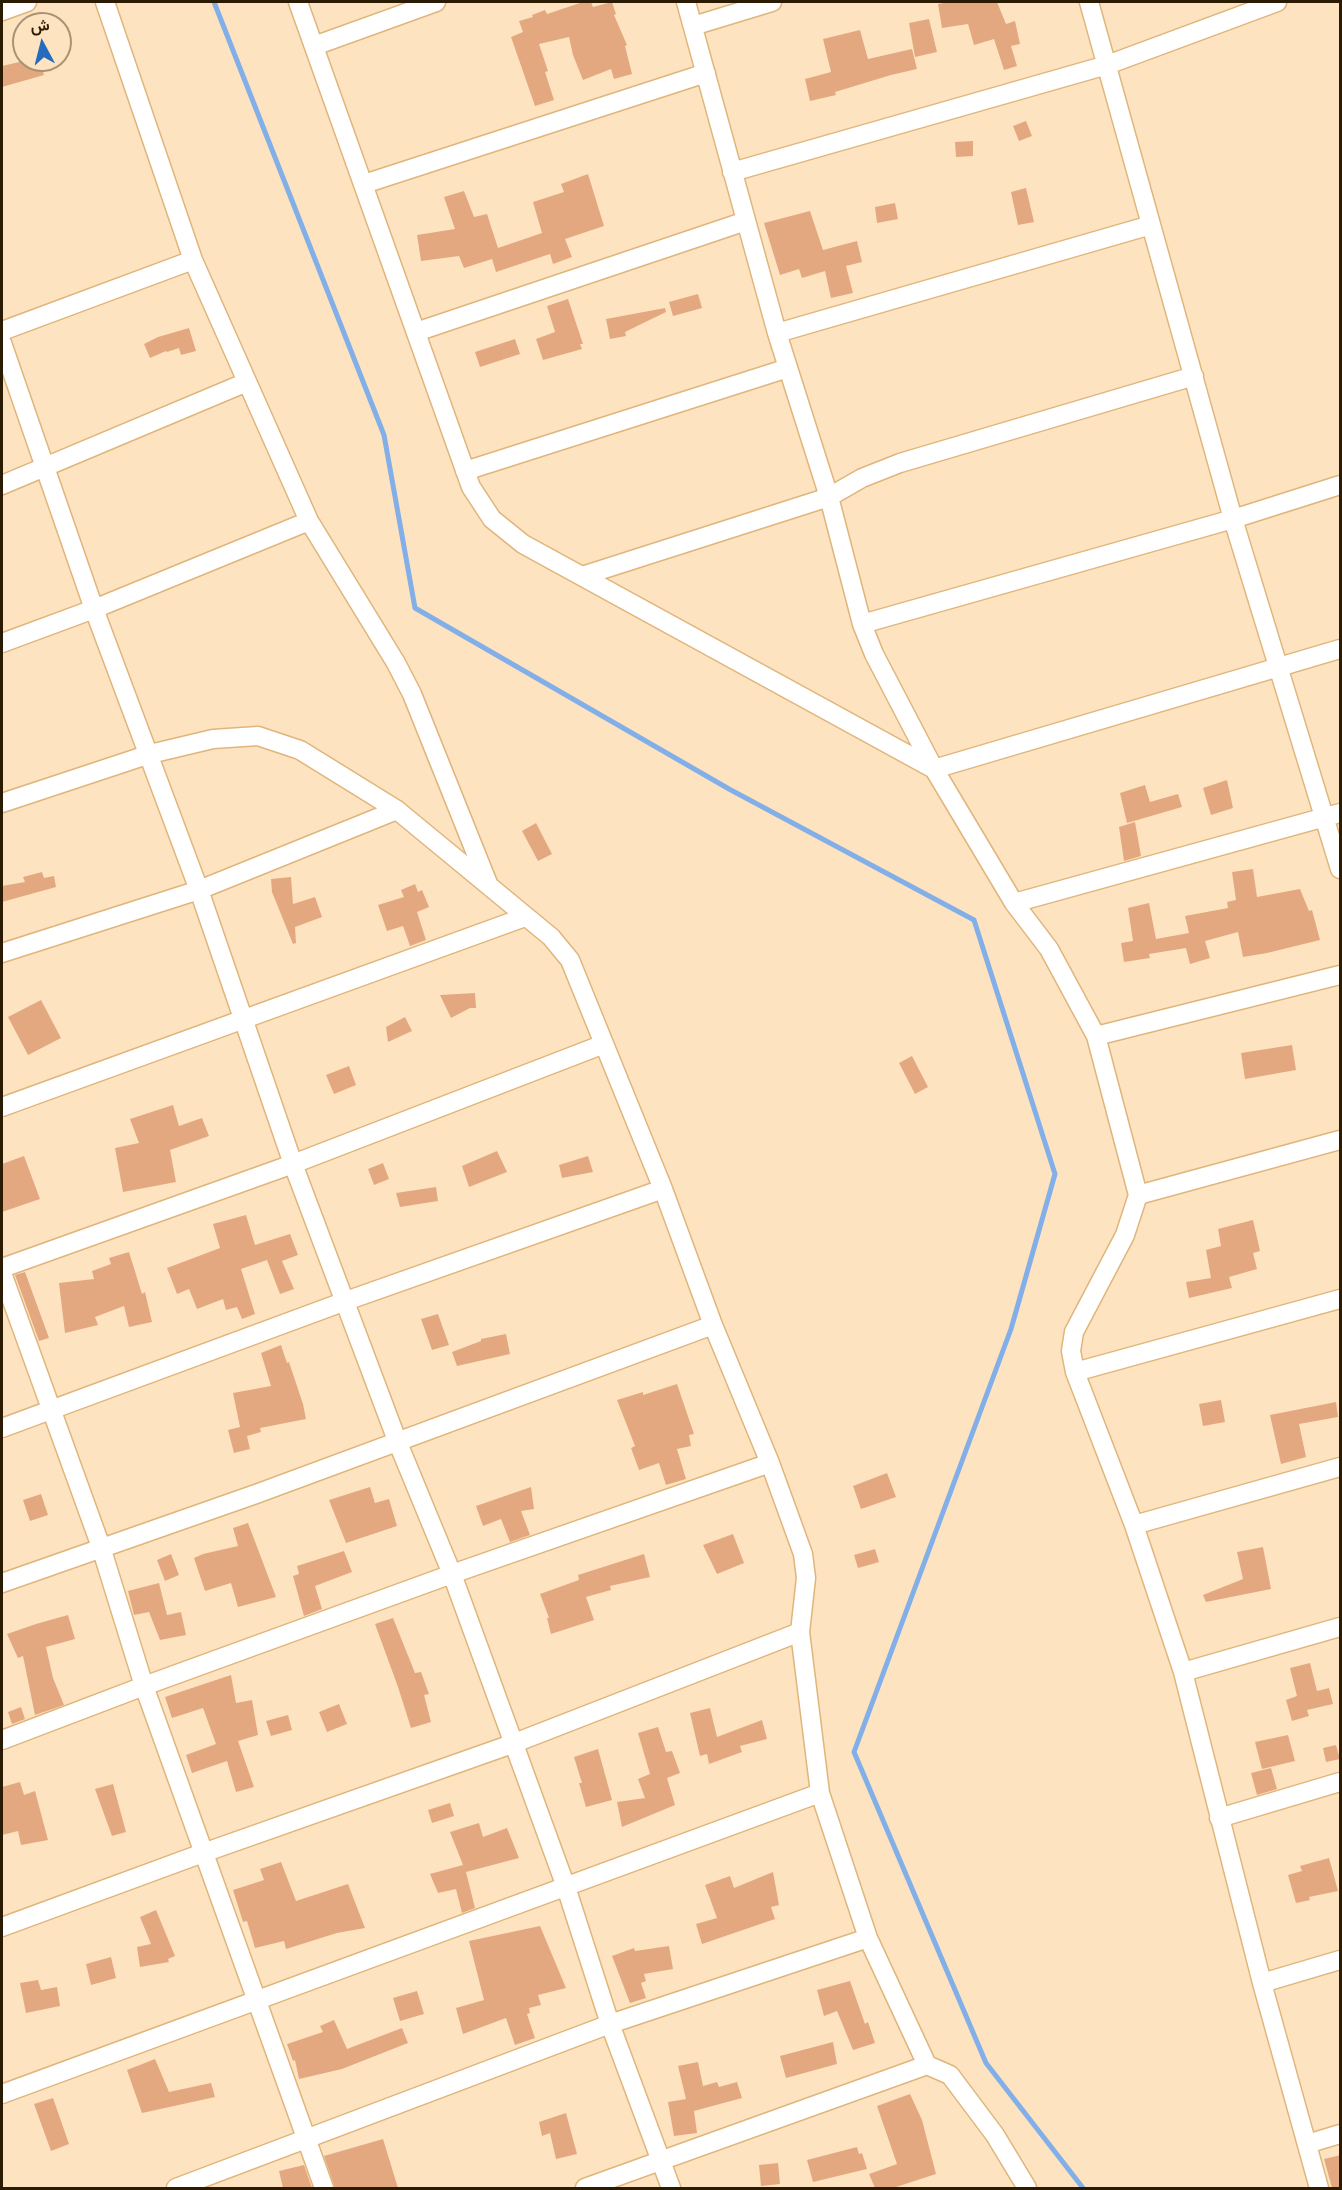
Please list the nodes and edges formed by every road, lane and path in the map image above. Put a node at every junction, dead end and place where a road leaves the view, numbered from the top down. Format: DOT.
graph roads {
  1 [pos="27,2"];
  2 [pos="105,2"];
  3 [pos="298,2"];
  4 [pos="436,2"];
  5 [pos="686,2"];
  6 [pos="772,2"];
  7 [pos="1089,2"];
  8 [pos="1277,2"];
  9 [pos="2,11"];
  10 [pos="693,26"];
  11 [pos="314,46"];
  12 [pos="1107,65"];
  13 [pos="706,73"];
  14 [pos="732,172"];
  15 [pos="364,184"];
  16 [pos="746,221"];
  17 [pos="1151,225"];
  18 [pos="193,260"];
  19 [pos="2,331"];
  20 [pos="416,332"];
  21 [pos="777,333"];
  22 [pos="2,343"];
  23 [pos="788,368"];
  24 [pos="1194,376"];
  25 [pos="247,382"];
  26 [pos="44,468"];
  27 [pos="465,471"];
  28 [pos="2,485"];
  29 [pos="1341,485"];
  30 [pos="829,497"];
  31 [pos="1233,519"];
  32 [pos="309,521"];
  33 [pos="582,576"];
  34 [pos="94,609"];
  35 [pos="862,624"];
  36 [pos="2,643"];
  37 [pos="1341,649"];
  38 [pos="1277,668"];
  39 [pos="150,754"];
  40 [pos="934,769"];
  41 [pos="2,803"];
  42 [pos="397,810"];
  43 [pos="1333,815"];
  44 [pos="1341,869"];
  45 [pos="490,888"];
  46 [pos="199,890"];
  47 [pos="1014,903"];
  48 [pos="525,917"];
  49 [pos="2,954"];
  50 [pos="1341,975"];
  51 [pos="243,1019"];
  52 [pos="1096,1036"];
  53 [pos="604,1044"];
  54 [pos="2,1107"];
  55 [pos="1341,1140"];
  56 [pos="293,1164"];
  57 [pos="663,1189"];
  58 [pos="1138,1195"];
  59 [pos="2,1270"];
  60 [pos="1341,1299"];
  61 [pos="343,1302"];
  62 [pos="713,1324"];
  63 [pos="1075,1372"];
  64 [pos="52,1409"];
  65 [pos="2,1428"];
  66 [pos="398,1443"];
  67 [pos="770,1463"];
  68 [pos="1341,1467"];
  69 [pos="1134,1525"];
  70 [pos="101,1547"];
  71 [pos="452,1574"];
  72 [pos="2,1583"];
  73 [pos="1341,1627"];
  74 [pos="800,1632"];
  75 [pos="1183,1672"];
  76 [pos="144,1686"];
  77 [pos="2,1740"];
  78 [pos="512,1744"];
  79 [pos="1341,1782"];
  80 [pos="820,1793"];
  81 [pos="1219,1818"];
  82 [pos="203,1853"];
  83 [pos="566,1887"];
  84 [pos="2,1927"];
  85 [pos="868,1938"];
  86 [pos="1341,1960"];
  87 [pos="1262,1983"];
  88 [pos="256,1999"];
  89 [pos="610,2024"];
  90 [pos="927,2065"];
  91 [pos="2,2094"];
  92 [pos="1341,2134"];
  93 [pos="305,2140"];
  94 [pos="1307,2144"];
  95 [pos="660,2162"];
  96 [pos="1022,2187"];
  97 [pos="176,2188"];
  98 [pos="324,2188"];
  99 [pos="585,2188"];
  100 [pos="671,2188"];
  101 [pos="1319,2188"];
  1 -- 9 [label="street"];
  2 -- 18 [label="street"];
  3 -- 11 [label="street"];
  4 -- 11 [label="street"];
  5 -- 10 [label="street"];
  6 -- 10 [label="street"];
  7 -- 12 [label="street"];
  8 -- 12 [label="street"];
  10 -- 13 [label="street"];
  11 -- 15 [label="street"];
  12 -- 14 [label="street"];
  12 -- 17 [label="street"];
  13 -- 14 [label="street"];
  13 -- 15 [label="street"];
  14 -- 16 [label="street"];
  15 -- 20 [label="street"];
  16 -- 20 [label="street"];
  16 -- 21 [label="street"];
  17 -- 21 [label="street"];
  17 -- 24 [label="street"];
  18 -- 19 [label="street"];
  18 -- 25 [label="street"];
  20 -- 27 [label="street"];
  21 -- 23 [label="street"];
  22 -- 26 [label="street"];
  23 -- 27 [label="street"];
  23 -- 30 [label="street"];
  24 -- 30 [label="street"];
  24 -- 31 [label="street"];
  25 -- 26 [label="street"];
  25 -- 32 [label="street"];
  26 -- 28 [label="street"];
  26 -- 34 [label="street"];
  27 -- 33 [label="street"];
  29 -- 31 [label="street"];
  30 -- 33 [label="street"];
  30 -- 35 [label="street"];
  31 -- 35 [label="street"];
  31 -- 38 [label="street"];
  32 -- 34 [label="street"];
  32 -- 45 [label="street"];
  33 -- 40 [label="street"];
  34 -- 36 [label="street"];
  34 -- 39 [label="street"];
  35 -- 40 [label="street"];
  37 -- 38 [label="street"];
  38 -- 40 [label="street"];
  38 -- 43 [label="street"];
  39 -- 41 [label="street"];
  39 -- 42 [label="street"];
  39 -- 46 [label="street"];
  40 -- 47 [label="street"];
  42 -- 45 [label="street"];
  42 -- 46 [label="street"];
  43 -- 44 [label="street"];
  43 -- 47 [label="street"];
  45 -- 48 [label="street"];
  46 -- 49 [label="street"];
  46 -- 51 [label="street"];
  47 -- 52 [label="street"];
  48 -- 51 [label="street"];
  48 -- 53 [label="street"];
  50 -- 52 [label="street"];
  51 -- 54 [label="street"];
  51 -- 56 [label="street"];
  52 -- 58 [label="street"];
  53 -- 56 [label="street"];
  53 -- 57 [label="street"];
  55 -- 58 [label="street"];
  56 -- 59 [label="street"];
  56 -- 61 [label="street"];
  57 -- 61 [label="street"];
  57 -- 62 [label="street"];
  58 -- 63 [label="street"];
  59 -- 64 [label="street"];
  60 -- 63 [label="street"];
  61 -- 64 [label="street"];
  61 -- 66 [label="street"];
  62 -- 66 [label="street"];
  62 -- 67 [label="street"];
  63 -- 69 [label="street"];
  64 -- 65 [label="street"];
  64 -- 70 [label="street"];
  66 -- 70 [label="street"];
  66 -- 71 [label="street"];
  67 -- 71 [label="street"];
  67 -- 74 [label="street"];
  68 -- 69 [label="street"];
  69 -- 75 [label="street"];
  70 -- 72 [label="street"];
  70 -- 76 [label="street"];
  71 -- 76 [label="street"];
  71 -- 78 [label="street"];
  73 -- 75 [label="street"];
  74 -- 78 [label="street"];
  74 -- 80 [label="street"];
  75 -- 81 [label="street"];
  76 -- 77 [label="street"];
  76 -- 82 [label="street"];
  78 -- 82 [label="street"];
  78 -- 83 [label="street"];
  79 -- 81 [label="street"];
  80 -- 83 [label="street"];
  80 -- 85 [label="street"];
  81 -- 87 [label="street"];
  82 -- 84 [label="street"];
  82 -- 88 [label="street"];
  83 -- 88 [label="street"];
  83 -- 89 [label="street"];
  85 -- 89 [label="street"];
  85 -- 90 [label="street"];
  86 -- 87 [label="street"];
  87 -- 94 [label="street"];
  88 -- 91 [label="street"];
  88 -- 93 [label="street"];
  89 -- 93 [label="street"];
  89 -- 95 [label="street"];
  90 -- 95 [label="street"];
  90 -- 96 [label="street"];
  92 -- 94 [label="street"];
  93 -- 97 [label="street"];
  93 -- 98 [label="street"];
  94 -- 101 [label="street"];
  95 -- 99 [label="street"];
  95 -- 100 [label="street"];
}
